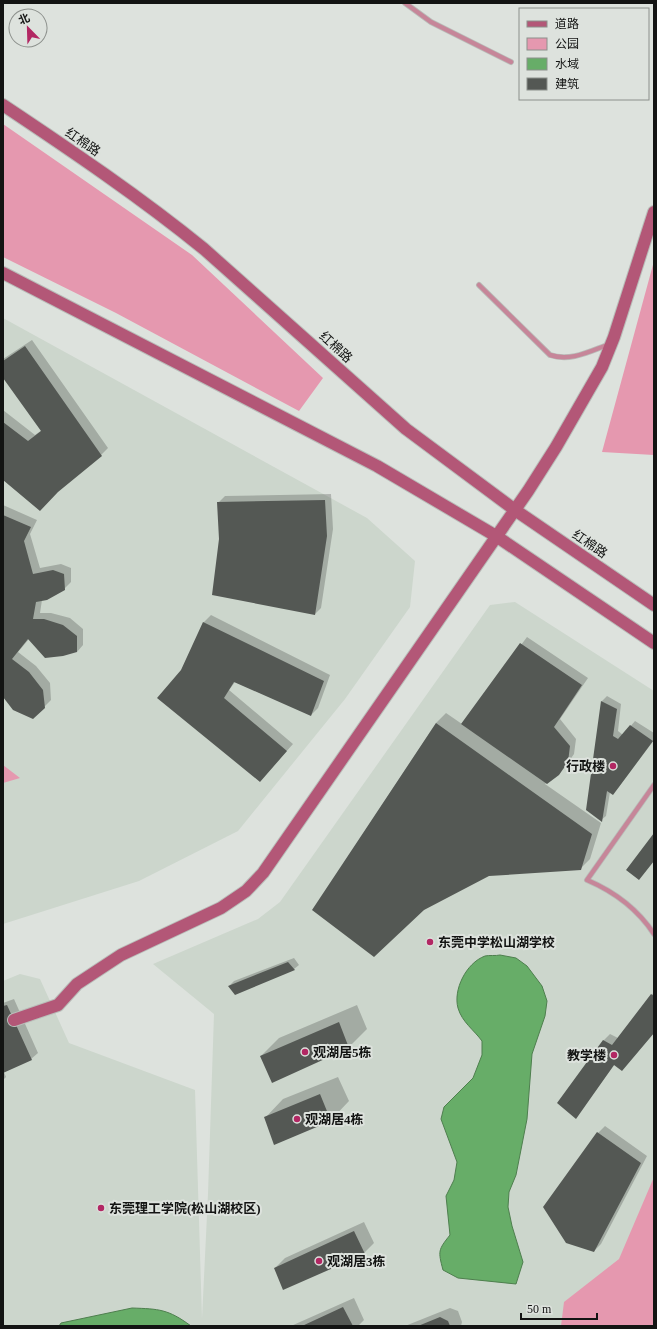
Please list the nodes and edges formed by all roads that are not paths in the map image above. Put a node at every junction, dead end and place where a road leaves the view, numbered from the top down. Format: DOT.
graph roads {
  1 [pos="405,3"];
  2 [pos="511,62"];
  3 [pos="3,105"];
  4 [pos="654,212"];
  5 [pos="3,273"];
  6 [pos="479,285"];
  7 [pos="611,343"];
  8 [pos="515,510"];
  9 [pos="496,536"];
  10 [pos="654,605"];
  11 [pos="654,643"];
  12 [pos="654,785"];
  13 [pos="654,934"];
  14 [pos="14,1020"];
  1 -- 2 [label="lane"];
  3 -- 8 [label="main road, 红棉路"];
  4 -- 7 [label="main road"];
  5 -- 9 [label="main road"];
  6 -- 7 [label="lane"];
  7 -- 8 [label="main road"];
  8 -- 9 [label="main road"];
  8 -- 10 [label="main road, 红棉路"];
  9 -- 11 [label="main road"];
  9 -- 14 [label="main road"];
  12 -- 13 [label="lane"];
}
